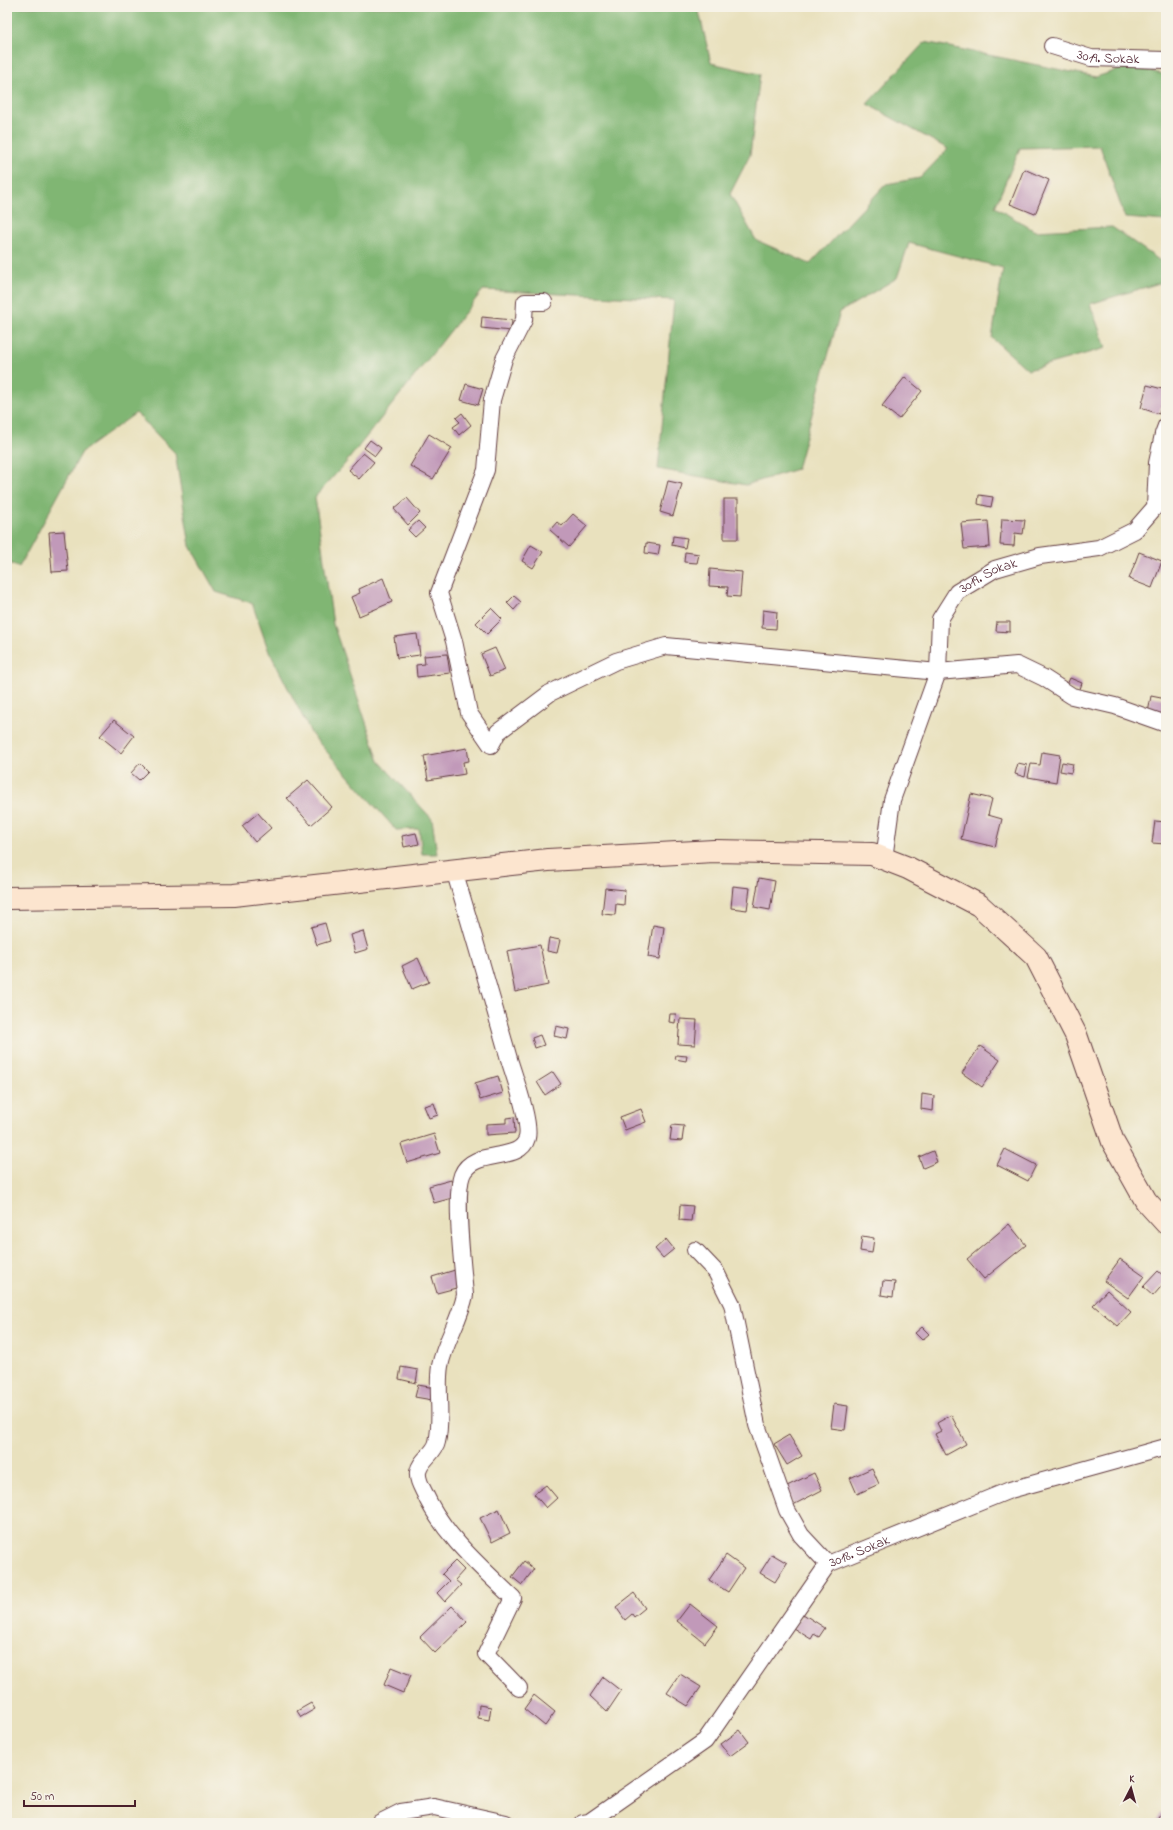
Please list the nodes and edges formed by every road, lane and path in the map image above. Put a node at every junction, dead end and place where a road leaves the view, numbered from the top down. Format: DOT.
graph roads {
  1 [pos="1052,46"];
  2 [pos="1166,60"];
  3 [pos="544,302"];
  4 [pos="1166,426"];
  5 [pos="938,672"];
  6 [pos="1166,724"];
  7 [pos="884,859"];
  8 [pos="454,870"];
  9 [pos="7,898"];
  10 [pos="1166,1223"];
  11 [pos="695,1250"];
  12 [pos="1166,1447"];
  13 [pos="828,1564"];
  14 [pos="519,1688"];
  15 [pos="379,1823"];
  16 [pos="506,1823"];
  17 [pos="583,1823"];
  1 -- 2 [label="street, 3019. Sokak"];
  3 -- 5 [label="street"];
  4 -- 5 [label="street, 3019. Sokak"];
  5 -- 6 [label="street"];
  5 -- 7 [label="street, 3019. Sokak"];
  7 -- 8 [label="street"];
  7 -- 10 [label="street"];
  8 -- 9 [label="street"];
  8 -- 14 [label="street"];
  11 -- 13 [label="street"];
  12 -- 13 [label="street, 3018. Sokak"];
  13 -- 17 [label="street, 3018. Sokak"];
  15 -- 16 [label="street"];
}
